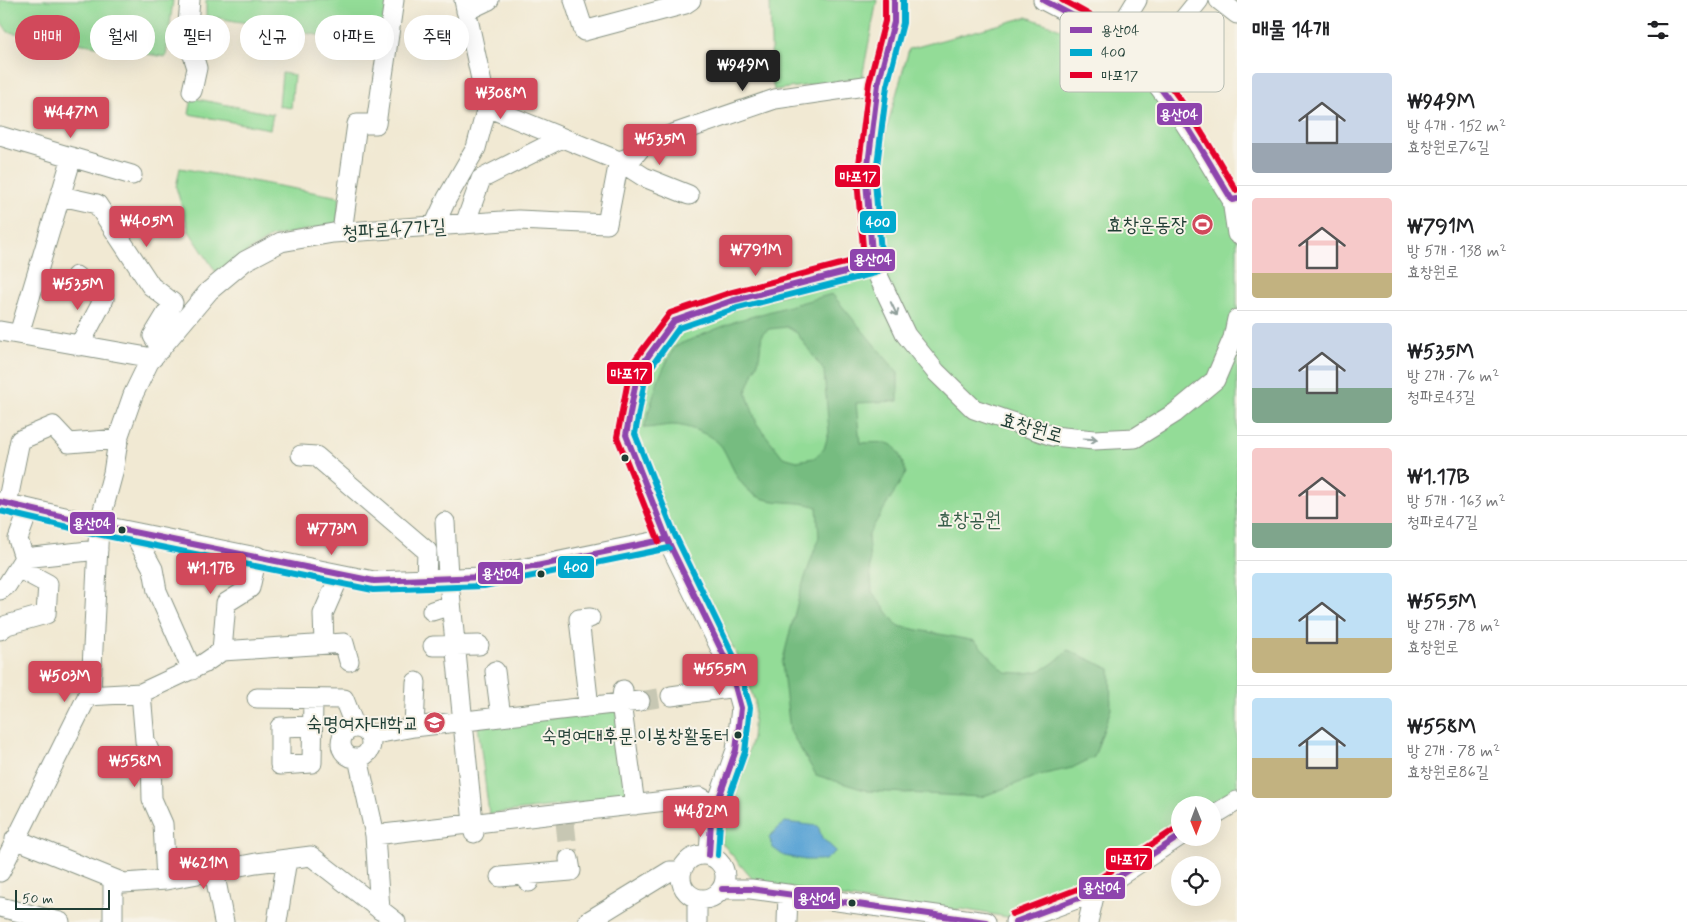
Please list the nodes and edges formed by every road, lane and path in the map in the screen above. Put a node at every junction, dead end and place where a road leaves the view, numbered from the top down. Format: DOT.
graph roads {
  1 [pos="190,0"];
  2 [pos="394,0"];
  3 [pos="490,0"];
  4 [pos="574,0"];
  5 [pos="691,0"];
  6 [pos="894,0"];
  7 [pos="1043,0"];
  8 [pos="1137,0"];
  9 [pos="1200,0"];
  10 [pos="1220,0"];
  11 [pos="465,6"];
  12 [pos="1063,12"];
  13 [pos="1130,12"];
  14 [pos="1190,12"];
  15 [pos="1237,14"];
  16 [pos="878,84"];
  17 [pos="192,92"];
  18 [pos="1161,92"];
  19 [pos="487,107"];
  20 [pos="0,136"];
  21 [pos="562,138"];
  22 [pos="72,157"];
  23 [pos="619,161"];
  24 [pos="132,175"];
  25 [pos="689,195"];
  26 [pos="61,196"];
  27 [pos="1235,200"];
  28 [pos="465,224"];
  29 [pos="434,226"];
  30 [pos="342,232"];
  31 [pos="1237,234"];
  32 [pos="873,265"];
  33 [pos="76,276"];
  34 [pos="1237,319"];
  35 [pos="0,331"];
  36 [pos="19,334"];
  37 [pos="79,346"];
  38 [pos="157,354"];
  39 [pos="119,439"];
  40 [pos="301,455"];
  41 [pos="4,503"];
  42 [pos="29,509"];
  43 [pos="445,522"];
  44 [pos="99,526"];
  45 [pos="133,532"];
  46 [pos="666,539"];
  47 [pos="98,550"];
  48 [pos="257,556"];
  49 [pos="21,563"];
  50 [pos="340,575"];
  51 [pos="426,581"];
  52 [pos="0,590"];
  53 [pos="451,605"];
  54 [pos="432,612"];
  55 [pos="590,618"];
  56 [pos="0,630"];
  57 [pos="324,643"];
  58 [pos="479,645"];
  59 [pos="433,646"];
  60 [pos="455,646"];
  61 [pos="222,651"];
  62 [pos="349,661"];
  63 [pos="192,670"];
  64 [pos="495,671"];
  65 [pos="416,682"];
  66 [pos="736,687"];
  67 [pos="141,693"];
  68 [pos="87,696"];
  69 [pos="622,696"];
  70 [pos="672,696"];
  71 [pos="257,698"];
  72 [pos="313,698"];
  73 [pos="640,701"];
  74 [pos="588,707"];
  75 [pos="501,717"];
  76 [pos="462,722"];
  77 [pos="312,726"];
  78 [pos="414,727"];
  79 [pos="362,731"];
  80 [pos="358,758"];
  81 [pos="1237,801"];
  82 [pos="635,805"];
  83 [pos="716,806"];
  84 [pos="1221,811"];
  85 [pos="473,828"];
  86 [pos="375,835"];
  87 [pos="15,839"];
  88 [pos="1171,842"];
  89 [pos="709,855"];
  90 [pos="287,859"];
  91 [pos="570,859"];
  92 [pos="214,871"];
  93 [pos="681,871"];
  94 [pos="0,872"];
  95 [pos="500,877"];
  96 [pos="112,879"];
  97 [pos="166,880"];
  98 [pos="722,889"];
  99 [pos="1096,892"];
  100 [pos="788,895"];
  101 [pos="697,899"];
  102 [pos="0,907"];
  103 [pos="380,910"];
  104 [pos="892,916"];
  105 [pos="60,922"];
  106 [pos="113,922"];
  107 [pos="224,922"];
  108 [pos="277,922"];
  109 [pos="396,922"];
  110 [pos="587,922"];
  111 [pos="697,922"];
  112 [pos="787,922"];
  113 [pos="986,922"];
  114 [pos="1015,922"];
  115 [pos="1088,922"];
  1 -- 17 [label="street"];
  2 -- 30 [label="street"];
  3 -- 11 [label="street"];
  4 -- 5 [label="street"];
  6 -- 16 [label="street, 효창원로"];
  7 -- 12 [label="street"];
  8 -- 13 [label="street"];
  9 -- 14 [label="street"];
  10 -- 15 [label="street"];
  11 -- 19 [label="street"];
  16 -- 23 [label="street"];
  16 -- 32 [label="street, 효창원로"];
  18 -- 27 [label="street"];
  19 -- 21 [label="street"];
  19 -- 29 [label="street"];
  20 -- 22 [label="street"];
  21 -- 23 [label="street"];
  21 -- 28 [label="street"];
  22 -- 24 [label="street"];
  22 -- 26 [label="street"];
  23 -- 25 [label="street"];
  23 -- 28 [label="street, 청파로47가길"];
  26 -- 36 [label="street"];
  26 -- 38 [label="street"];
  27 -- 31 [label="street"];
  28 -- 29 [label="street, 청파로47가길"];
  29 -- 30 [label="street, 청파로47가길"];
  30 -- 38 [label="street, 청파로47가길"];
  32 -- 34 [label="street, 효창원로, one-way"];
  32 -- 46 [label="street"];
  33 -- 37 [label="street"];
  35 -- 36 [label="street"];
  36 -- 37 [label="street"];
  37 -- 38 [label="street"];
  38 -- 39 [label="street, 청파로47가길"];
  39 -- 41 [label="street"];
  39 -- 44 [label="street, 청파로47가길"];
  40 -- 51 [label="street"];
  41 -- 42 [label="street"];
  42 -- 44 [label="street"];
  42 -- 49 [label="street"];
  43 -- 53 [label="street"];
  44 -- 45 [label="street"];
  44 -- 47 [label="street, 청파로47가길"];
  45 -- 48 [label="street"];
  45 -- 63 [label="street"];
  46 -- 51 [label="street"];
  46 -- 66 [label="street"];
  47 -- 49 [label="street"];
  47 -- 68 [label="street, 청파로47가길"];
  48 -- 50 [label="street"];
  48 -- 61 [label="street"];
  49 -- 52 [label="street"];
  49 -- 56 [label="street"];
  50 -- 51 [label="street"];
  50 -- 57 [label="street"];
  53 -- 54 [label="street"];
  53 -- 60 [label="street"];
  55 -- 74 [label="street"];
  57 -- 61 [label="street"];
  57 -- 62 [label="street"];
  58 -- 60 [label="street"];
  59 -- 60 [label="street"];
  60 -- 76 [label="street"];
  61 -- 63 [label="street"];
  63 -- 67 [label="street"];
  64 -- 75 [label="street"];
  65 -- 78 [label="street"];
  66 -- 70 [label="street"];
  66 -- 83 [label="street"];
  67 -- 68 [label="street"];
  67 -- 97 [label="street"];
  68 -- 87 [label="street, 청파로47가길"];
  69 -- 73 [label="street"];
  69 -- 74 [label="street"];
  69 -- 82 [label="street"];
  71 -- 72 [label="street"];
  72 -- 77 [label="street"];
  72 -- 79 [label="street"];
  74 -- 75 [label="street"];
  75 -- 76 [label="street"];
  76 -- 78 [label="street"];
  76 -- 85 [label="street"];
  78 -- 79 [label="street"];
  79 -- 80 [label="street"];
  79 -- 80 [label="street"];
  80 -- 86 [label="street"];
  81 -- 84 [label="street"];
  82 -- 83 [label="street"];
  82 -- 85 [label="street"];
  83 -- 89 [label="street"];
  85 -- 86 [label="street"];
  86 -- 103 [label="street"];
  87 -- 94 [label="street, 청파로47가길"];
  87 -- 96 [label="street"];
  88 -- 99 [label="street"];
  89 -- 93 [label="street"];
  89 -- 98 [label="street"];
  90 -- 92 [label="street"];
  90 -- 103 [label="street"];
  90 -- 108 [label="street"];
  91 -- 95 [label="street"];
  92 -- 97 [label="street"];
  92 -- 107 [label="street"];
  93 -- 101 [label="street"];
  93 -- 110 [label="street"];
  96 -- 97 [label="street"];
  96 -- 106 [label="street"];
  98 -- 100 [label="street"];
  98 -- 101 [label="street"];
  99 -- 114 [label="street"];
  99 -- 115 [label="street"];
  100 -- 104 [label="street"];
  100 -- 112 [label="street"];
  101 -- 111 [label="street"];
  102 -- 105 [label="street"];
  103 -- 109 [label="street"];
  104 -- 113 [label="street"];
}
